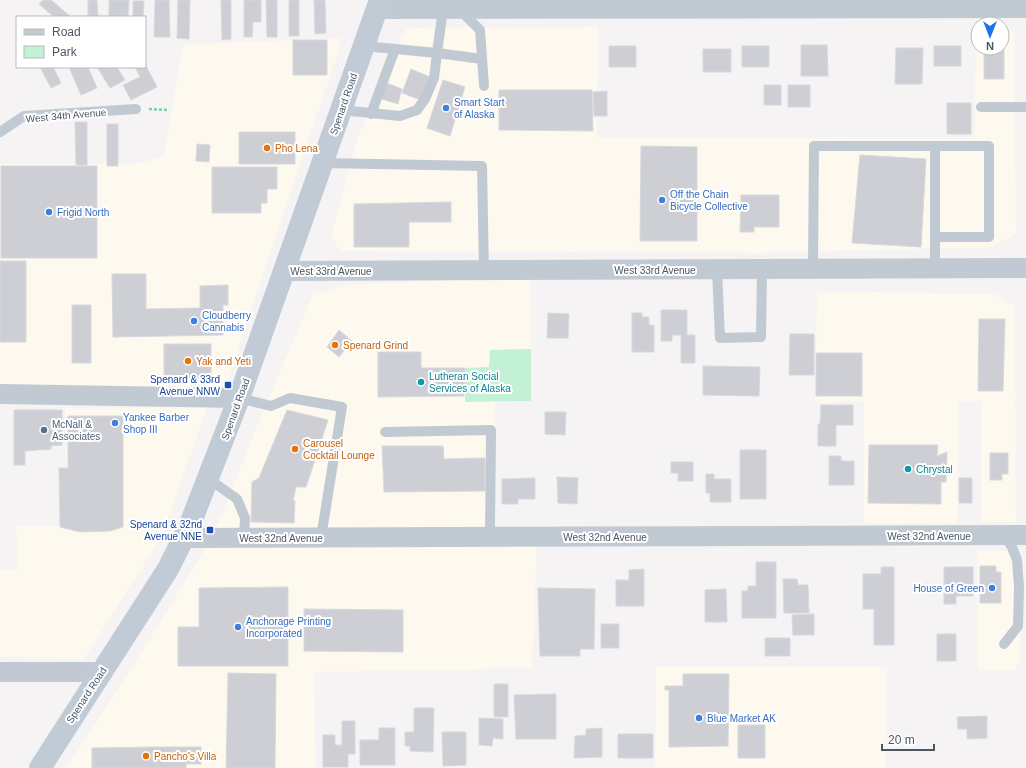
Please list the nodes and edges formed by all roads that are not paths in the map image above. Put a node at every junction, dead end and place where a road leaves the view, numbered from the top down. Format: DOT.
graph roads {
  1 [pos="710,4"];
  2 [pos="850,4"];
  3 [pos="905,4"];
  4 [pos="1001,4"];
  5 [pos="379,5"];
  6 [pos="454,6"];
  7 [pos="1026,8"];
  8 [pos="364,46"];
  9 [pos="396,49"];
  10 [pos="437,53"];
  11 [pos="482,59"];
  12 [pos="484,86"];
  13 [pos="980,107"];
  14 [pos="1026,107"];
  15 [pos="136,109"];
  16 [pos="341,110"];
  17 [pos="371,114"];
  18 [pos="0,132"];
  19 [pos="935,146"];
  20 [pos="322,163"];
  21 [pos="935,237"];
  22 [pos="1026,268"];
  23 [pos="813,269"];
  24 [pos="935,269"];
  25 [pos="717,270"];
  26 [pos="762,270"];
  27 [pos="284,271"];
  28 [pos="484,271"];
  29 [pos="0,394"];
  30 [pos="240,398"];
  31 [pos="385,432"];
  32 [pos="208,479"];
  33 [pos="1004,535"];
  34 [pos="1026,535"];
  35 [pos="490,537"];
  36 [pos="184,538"];
  37 [pos="244,538"];
  38 [pos="321,538"];
  39 [pos="1022,626"];
  40 [pos="1004,644"];
  41 [pos="0,672"];
  42 [pos="101,672"];
  43 [pos="40,768"];
  1 -- 2 [label="street"];
  1 -- 6 [label="street"];
  2 -- 3 [label="street"];
  3 -- 4 [label="street"];
  4 -- 7 [label="street"];
  5 -- 6 [label="street"];
  5 -- 8 [label="main road, Spenard Road"];
  6 -- 10 [label="lane"];
  6 -- 11 [label="lane"];
  8 -- 9 [label="lane"];
  8 -- 16 [label="main road, Spenard Road"];
  9 -- 10 [label="lane"];
  9 -- 17 [label="lane"];
  10 -- 11 [label="lane"];
  10 -- 17 [label="lane"];
  11 -- 12 [label="lane"];
  13 -- 14 [label="lane"];
  15 -- 18 [label="lane, West 34th Avenue"];
  16 -- 17 [label="lane"];
  16 -- 20 [label="main road, Spenard Road"];
  19 -- 21 [label="lane"];
  19 -- 21 [label="lane"];
  19 -- 23 [label="lane"];
  20 -- 27 [label="main road, Spenard Road"];
  20 -- 28 [label="lane"];
  21 -- 24 [label="lane"];
  22 -- 24 [label="street, West 33rd Avenue"];
  23 -- 24 [label="street, West 33rd Avenue"];
  23 -- 26 [label="street, West 33rd Avenue"];
  25 -- 26 [label="street, West 33rd Avenue"];
  25 -- 26 [label="lane"];
  25 -- 28 [label="street, West 33rd Avenue"];
  27 -- 28 [label="street, West 33rd Avenue"];
  27 -- 30 [label="main road, Spenard Road"];
  29 -- 30 [label="street"];
  30 -- 32 [label="main road, Spenard Road"];
  30 -- 38 [label="lane"];
  31 -- 35 [label="lane"];
  32 -- 36 [label="main road, Spenard Road"];
  32 -- 37 [label="lane"];
  33 -- 34 [label="street, West 32nd Avenue"];
  33 -- 35 [label="street, West 32nd Avenue"];
  33 -- 39 [label="lane"];
  35 -- 38 [label="street, West 32nd Avenue"];
  36 -- 37 [label="street, West 32nd Avenue"];
  36 -- 42 [label="main road, Spenard Road"];
  37 -- 38 [label="street, West 32nd Avenue"];
  39 -- 40 [label="lane"];
  41 -- 42 [label="street"];
  42 -- 43 [label="main road, Spenard Road"];
}
